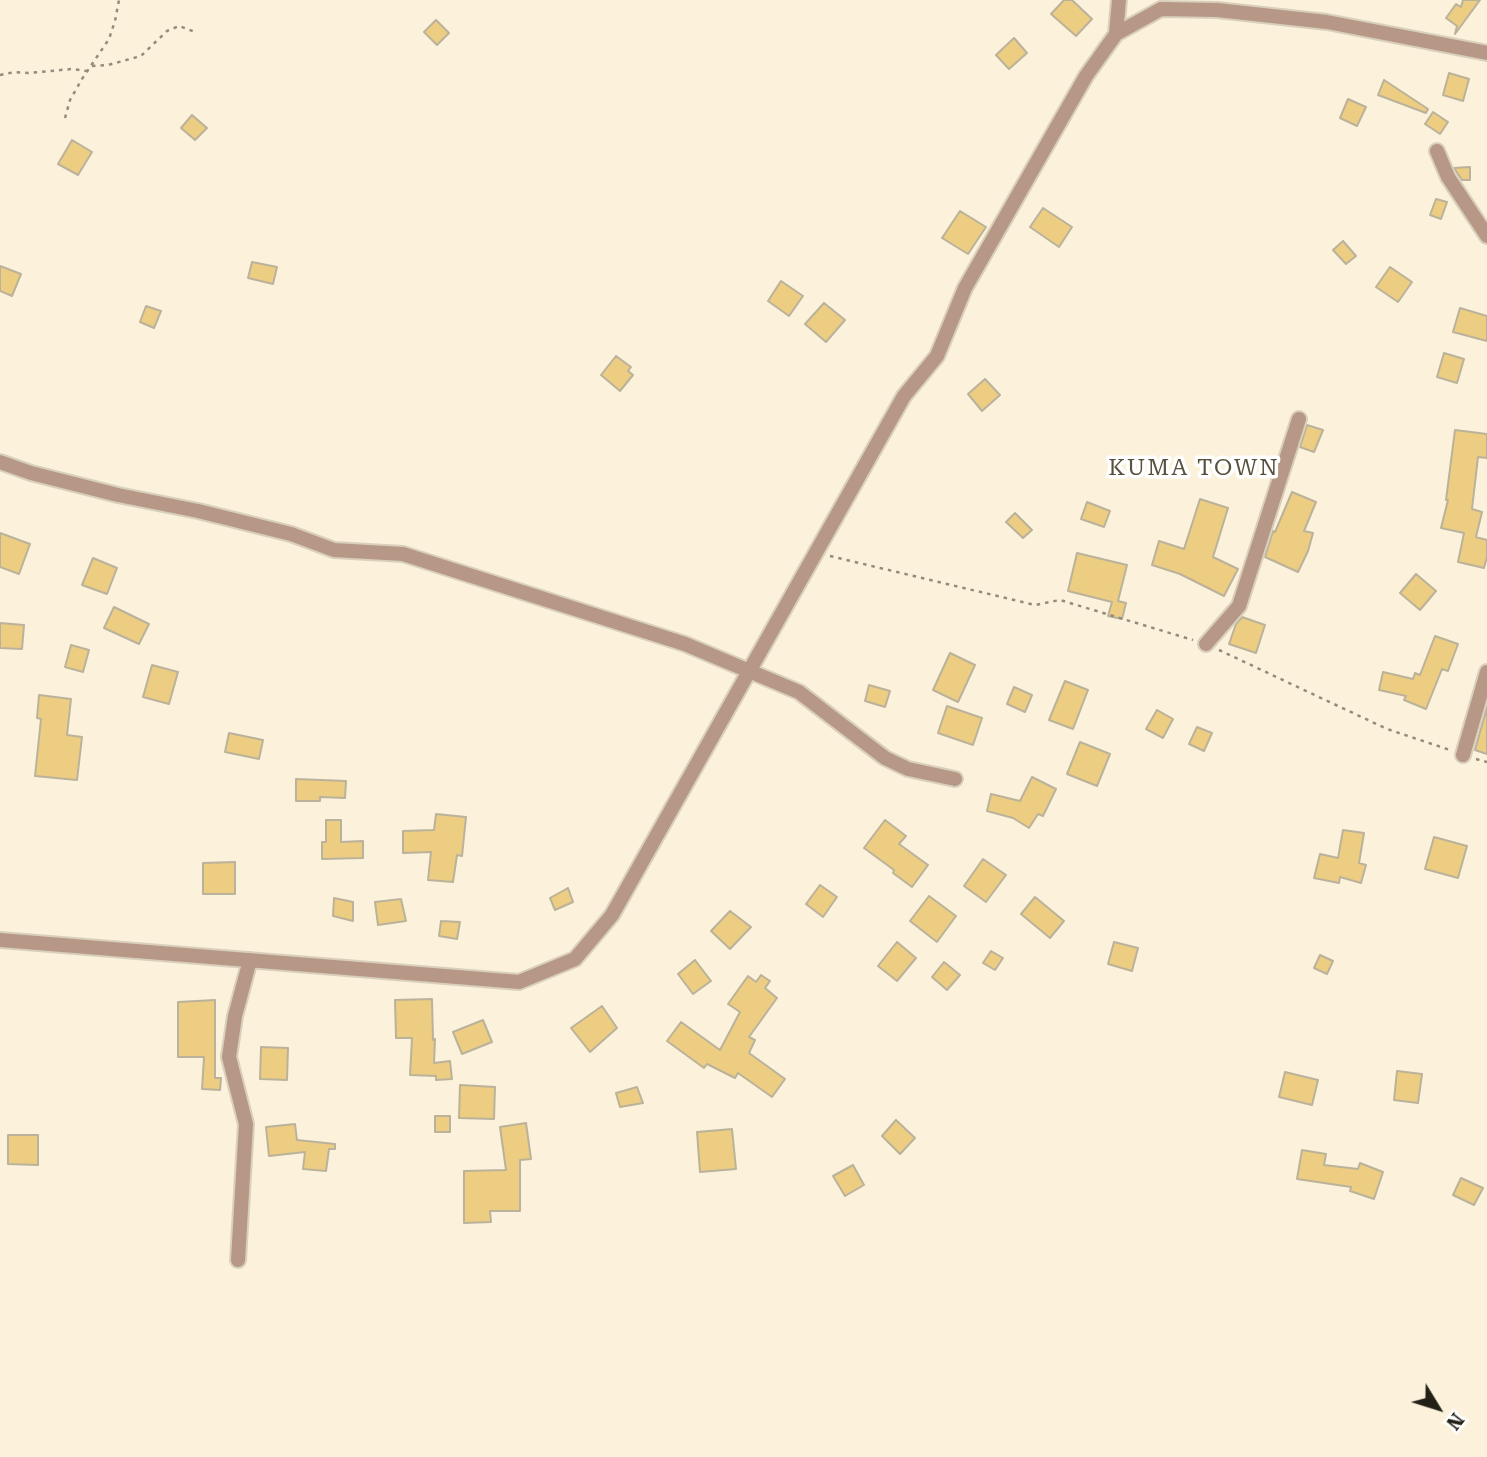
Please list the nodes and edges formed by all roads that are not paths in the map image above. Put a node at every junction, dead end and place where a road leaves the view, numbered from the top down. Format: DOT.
graph roads {
  1 [pos="1118,0"];
  2 [pos="1116,34"];
  3 [pos="1487,53"];
  4 [pos="1437,151"];
  5 [pos="1487,236"];
  6 [pos="1299,419"];
  7 [pos="0,463"];
  8 [pos="1206,644"];
  9 [pos="750,672"];
  10 [pos="1487,672"];
  11 [pos="1463,755"];
  12 [pos="956,779"];
  13 [pos="0,940"];
  14 [pos="250,960"];
  15 [pos="238,1260"];
  1 -- 2 [label="street"];
  2 -- 3 [label="street"];
  2 -- 9 [label="street"];
  4 -- 5 [label="street"];
  6 -- 8 [label="street"];
  7 -- 9 [label="street"];
  9 -- 12 [label="street"];
  9 -- 14 [label="street"];
  10 -- 11 [label="street"];
  13 -- 14 [label="street"];
  14 -- 15 [label="street"];
}
